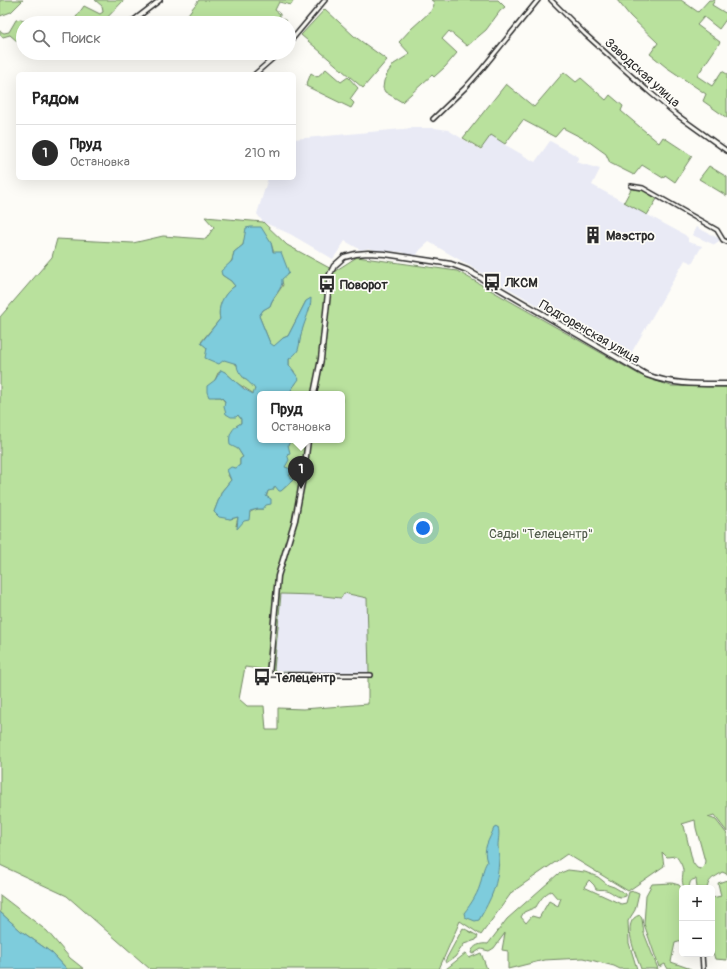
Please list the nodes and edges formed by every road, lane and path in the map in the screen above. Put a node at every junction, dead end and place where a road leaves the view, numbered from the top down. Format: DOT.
graph roads {
  1 [pos="160,0"];
  2 [pos="325,0"];
  3 [pos="538,0"];
  4 [pos="551,0"];
  5 [pos="139,16"];
  6 [pos="296,35"];
  7 [pos="271,60"];
  8 [pos="257,72"];
  9 [pos="433,119"];
  10 [pos="727,152"];
  11 [pos="631,186"];
  12 [pos="725,242"];
  13 [pos="727,384"];
  14 [pos="315,391"];
  15 [pos="308,443"];
  16 [pos="269,675"];
  17 [pos="371,675"];
  18 [pos="702,957"];
  19 [pos="703,969"];
  1 -- 5 [label="street"];
  2 -- 6 [label="street"];
  3 -- 9 [label="street"];
  4 -- 10 [label="street, Заводская улица"];
  7 -- 8 [label="street"];
  11 -- 12 [label="street"];
  13 -- 14 [label="street, Подгоренская улица"];
  15 -- 16 [label="street"];
  16 -- 17 [label="street"];
  18 -- 19 [label="street"];
}
